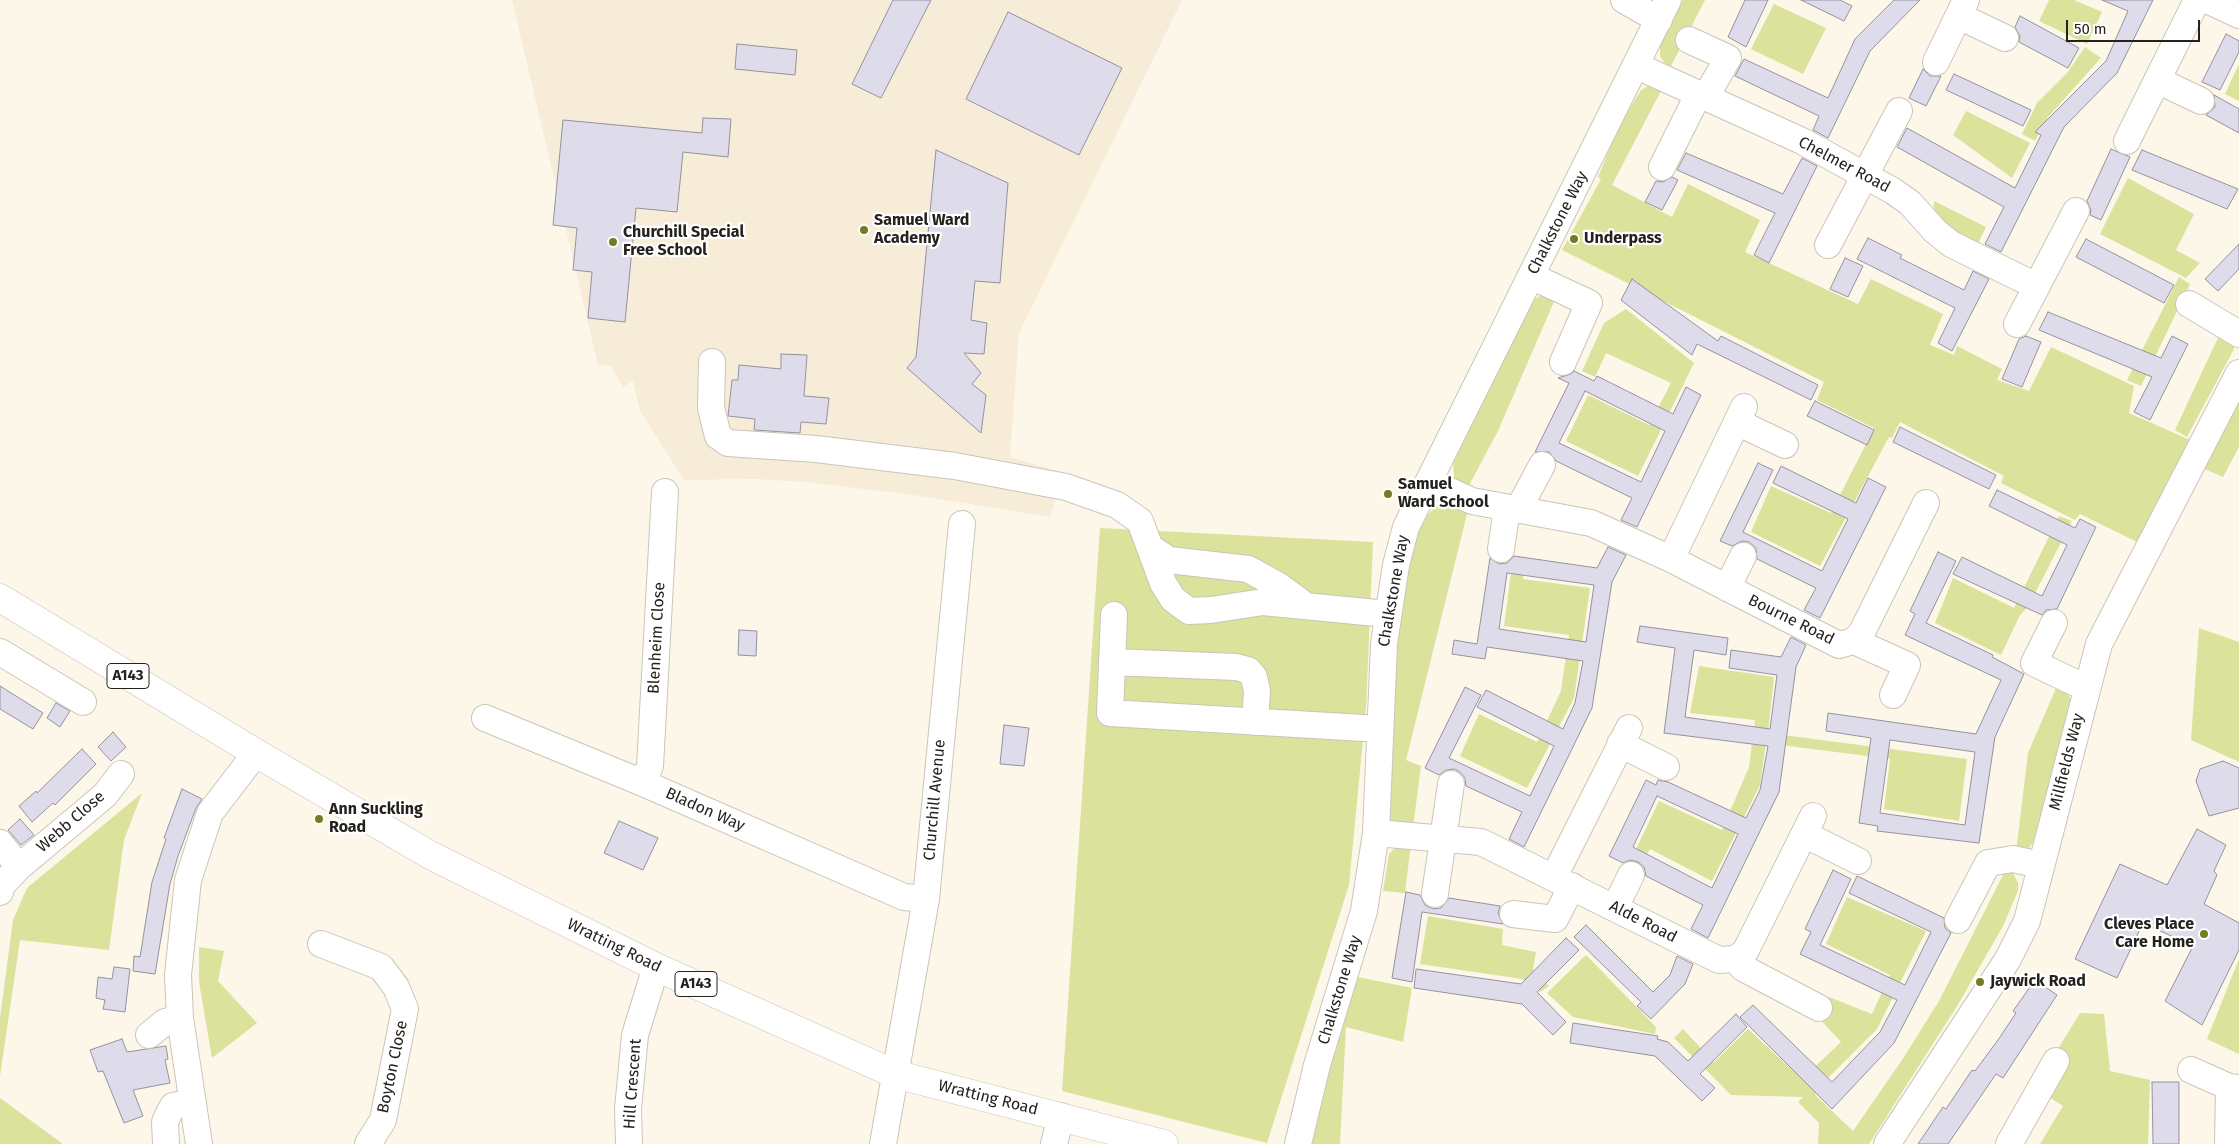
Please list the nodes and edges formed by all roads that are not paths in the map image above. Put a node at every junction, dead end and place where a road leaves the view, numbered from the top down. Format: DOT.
graph roads {
  1 [pos="1624,0"];
  2 [pos="2198,0"];
  3 [pos="2207,0"];
  4 [pos="1962,8"];
  5 [pos="1664,10"];
  6 [pos="2239,16"];
  7 [pos="2005,38"];
  8 [pos="1689,40"];
  9 [pos="1936,62"];
  10 [pos="1637,66"];
  11 [pos="2157,80"];
  12 [pos="1702,97"];
  13 [pos="2201,101"];
  14 [pos="1899,111"];
  15 [pos="2127,141"];
  16 [pos="1662,167"];
  17 [pos="1864,176"];
  18 [pos="2076,211"];
  19 [pos="1828,245"];
  20 [pos="1531,276"];
  21 [pos="2036,286"];
  22 [pos="2189,304"];
  23 [pos="2017,324"];
  24 [pos="2239,334"];
  25 [pos="712,362"];
  26 [pos="1563,362"];
  27 [pos="2239,374"];
  28 [pos="1785,445"];
  29 [pos="1542,465"];
  30 [pos="1430,482"];
  31 [pos="665,492"];
  32 [pos="1926,503"];
  33 [pos="1513,509"];
  34 [pos="962,524"];
  35 [pos="1151,548"];
  36 [pos="1502,549"];
  37 [pos="1743,556"];
  38 [pos="1671,559"];
  39 [pos="1727,588"];
  40 [pos="0,598"];
  41 [pos="1306,606"];
  42 [pos="1387,614"];
  43 [pos="1114,615"];
  44 [pos="2054,623"];
  45 [pos="1854,641"];
  46 [pos="0,652"];
  47 [pos="1112,662"];
  48 [pos="2086,688"];
  49 [pos="1893,695"];
  50 [pos="83,702"];
  51 [pos="485,718"];
  52 [pos="1255,722"];
  53 [pos="1380,730"];
  54 [pos="256,754"];
  55 [pos="1666,767"];
  56 [pos="121,774"];
  57 [pos="643,783"];
  58 [pos="1451,784"];
  59 [pos="1376,833"];
  60 [pos="1442,838"];
  61 [pos="0,842"];
  62 [pos="1858,861"];
  63 [pos="2040,866"];
  64 [pos="19,867"];
  65 [pos="1631,875"];
  66 [pos="1563,882"];
  67 [pos="0,892"];
  68 [pos="1435,894"];
  69 [pos="926,899"];
  70 [pos="1615,908"];
  71 [pos="1513,914"];
  72 [pos="1958,920"];
  73 [pos="321,944"];
  74 [pos="1734,959"];
  75 [pos="656,966"];
  76 [pos="1819,1008"];
  77 [pos="180,1018"];
  78 [pos="149,1035"];
  79 [pos="2056,1061"];
  80 [pos="2190,1070"];
  81 [pos="895,1074"];
  82 [pos="2234,1087"];
  83 [pos="192,1102"];
  84 [pos="1061,1116"];
  85 [pos="166,1144"];
  86 [pos="199,1144"];
  87 [pos="368,1144"];
  88 [pos="629,1144"];
  89 [pos="882,1144"];
  90 [pos="1054,1144"];
  91 [pos="1164,1144"];
  92 [pos="1298,1144"];
  93 [pos="1887,1144"];
  94 [pos="2009,1144"];
  95 [pos="2228,1144"];
  1 -- 5 [label="street"];
  2 -- 11 [label="street"];
  3 -- 6 [label="street"];
  4 -- 7 [label="street"];
  4 -- 9 [label="street"];
  5 -- 10 [label="street, Chalkstone Way"];
  8 -- 12 [label="street"];
  10 -- 12 [label="street, Chelmer Road"];
  10 -- 20 [label="street, Chalkstone Way"];
  11 -- 13 [label="street"];
  11 -- 15 [label="street"];
  12 -- 16 [label="street"];
  12 -- 17 [label="street, Chelmer Road"];
  14 -- 17 [label="street"];
  17 -- 19 [label="street"];
  17 -- 21 [label="street, Chelmer Road"];
  18 -- 21 [label="street"];
  20 -- 26 [label="street"];
  20 -- 30 [label="street, Chalkstone Way"];
  21 -- 23 [label="street"];
  22 -- 24 [label="street"];
  25 -- 35 [label="street"];
  27 -- 48 [label="street, Millfields Way"];
  28 -- 38 [label="street"];
  29 -- 33 [label="street"];
  30 -- 33 [label="street, Bourne Road"];
  30 -- 42 [label="street, Chalkstone Way"];
  31 -- 57 [label="street, Blenheim Close"];
  32 -- 45 [label="street, Bourne Road"];
  33 -- 36 [label="street"];
  33 -- 38 [label="street, Bourne Road"];
  34 -- 69 [label="street, Churchill Avenue"];
  35 -- 41 [label="street"];
  35 -- 41 [label="street"];
  37 -- 39 [label="street"];
  38 -- 39 [label="street, Bourne Road"];
  39 -- 45 [label="street, Bourne Road"];
  40 -- 54 [label="main road, A143"];
  41 -- 42 [label="street"];
  42 -- 53 [label="street, Chalkstone Way"];
  43 -- 47 [label="street"];
  44 -- 48 [label="street"];
  45 -- 49 [label="street"];
  46 -- 50 [label="street"];
  47 -- 52 [label="street"];
  47 -- 52 [label="street"];
  48 -- 63 [label="street, Millfields Way"];
  51 -- 57 [label="street, Bladon Way"];
  52 -- 53 [label="street"];
  53 -- 59 [label="street, Chalkstone Way"];
  54 -- 75 [label="main road, Wratting Road / A143"];
  54 -- 77 [label="street"];
  55 -- 66 [label="street"];
  56 -- 64 [label="street, Webb Close"];
  57 -- 69 [label="street, Bladon Way"];
  58 -- 60 [label="street"];
  59 -- 60 [label="street, Alde Road"];
  59 -- 92 [label="street, Chalkstone Way"];
  60 -- 66 [label="street, Alde Road"];
  60 -- 68 [label="street"];
  61 -- 64 [label="street"];
  62 -- 74 [label="street"];
  63 -- 72 [label="street"];
  63 -- 93 [label="street, Millfields Way"];
  64 -- 67 [label="street, Webb Close"];
  65 -- 70 [label="street"];
  66 -- 70 [label="street, Alde Road"];
  66 -- 71 [label="street"];
  69 -- 81 [label="street, Churchill Avenue"];
  70 -- 74 [label="street, Alde Road"];
  73 -- 87 [label="street, Boyton Close"];
  74 -- 76 [label="street, Alde Road"];
  75 -- 81 [label="main road, Wratting Road / A143"];
  75 -- 88 [label="street, Hill Crescent"];
  77 -- 78 [label="street"];
  77 -- 83 [label="street"];
  79 -- 94 [label="street"];
  80 -- 82 [label="street"];
  81 -- 84 [label="main road, Wratting Road / A143"];
  81 -- 89 [label="street, Churchill Avenue"];
  82 -- 95 [label="street"];
  83 -- 85 [label="street"];
  83 -- 86 [label="street"];
  84 -- 90 [label="street"];
  84 -- 91 [label="main road, Wratting Road / A143"];
}
